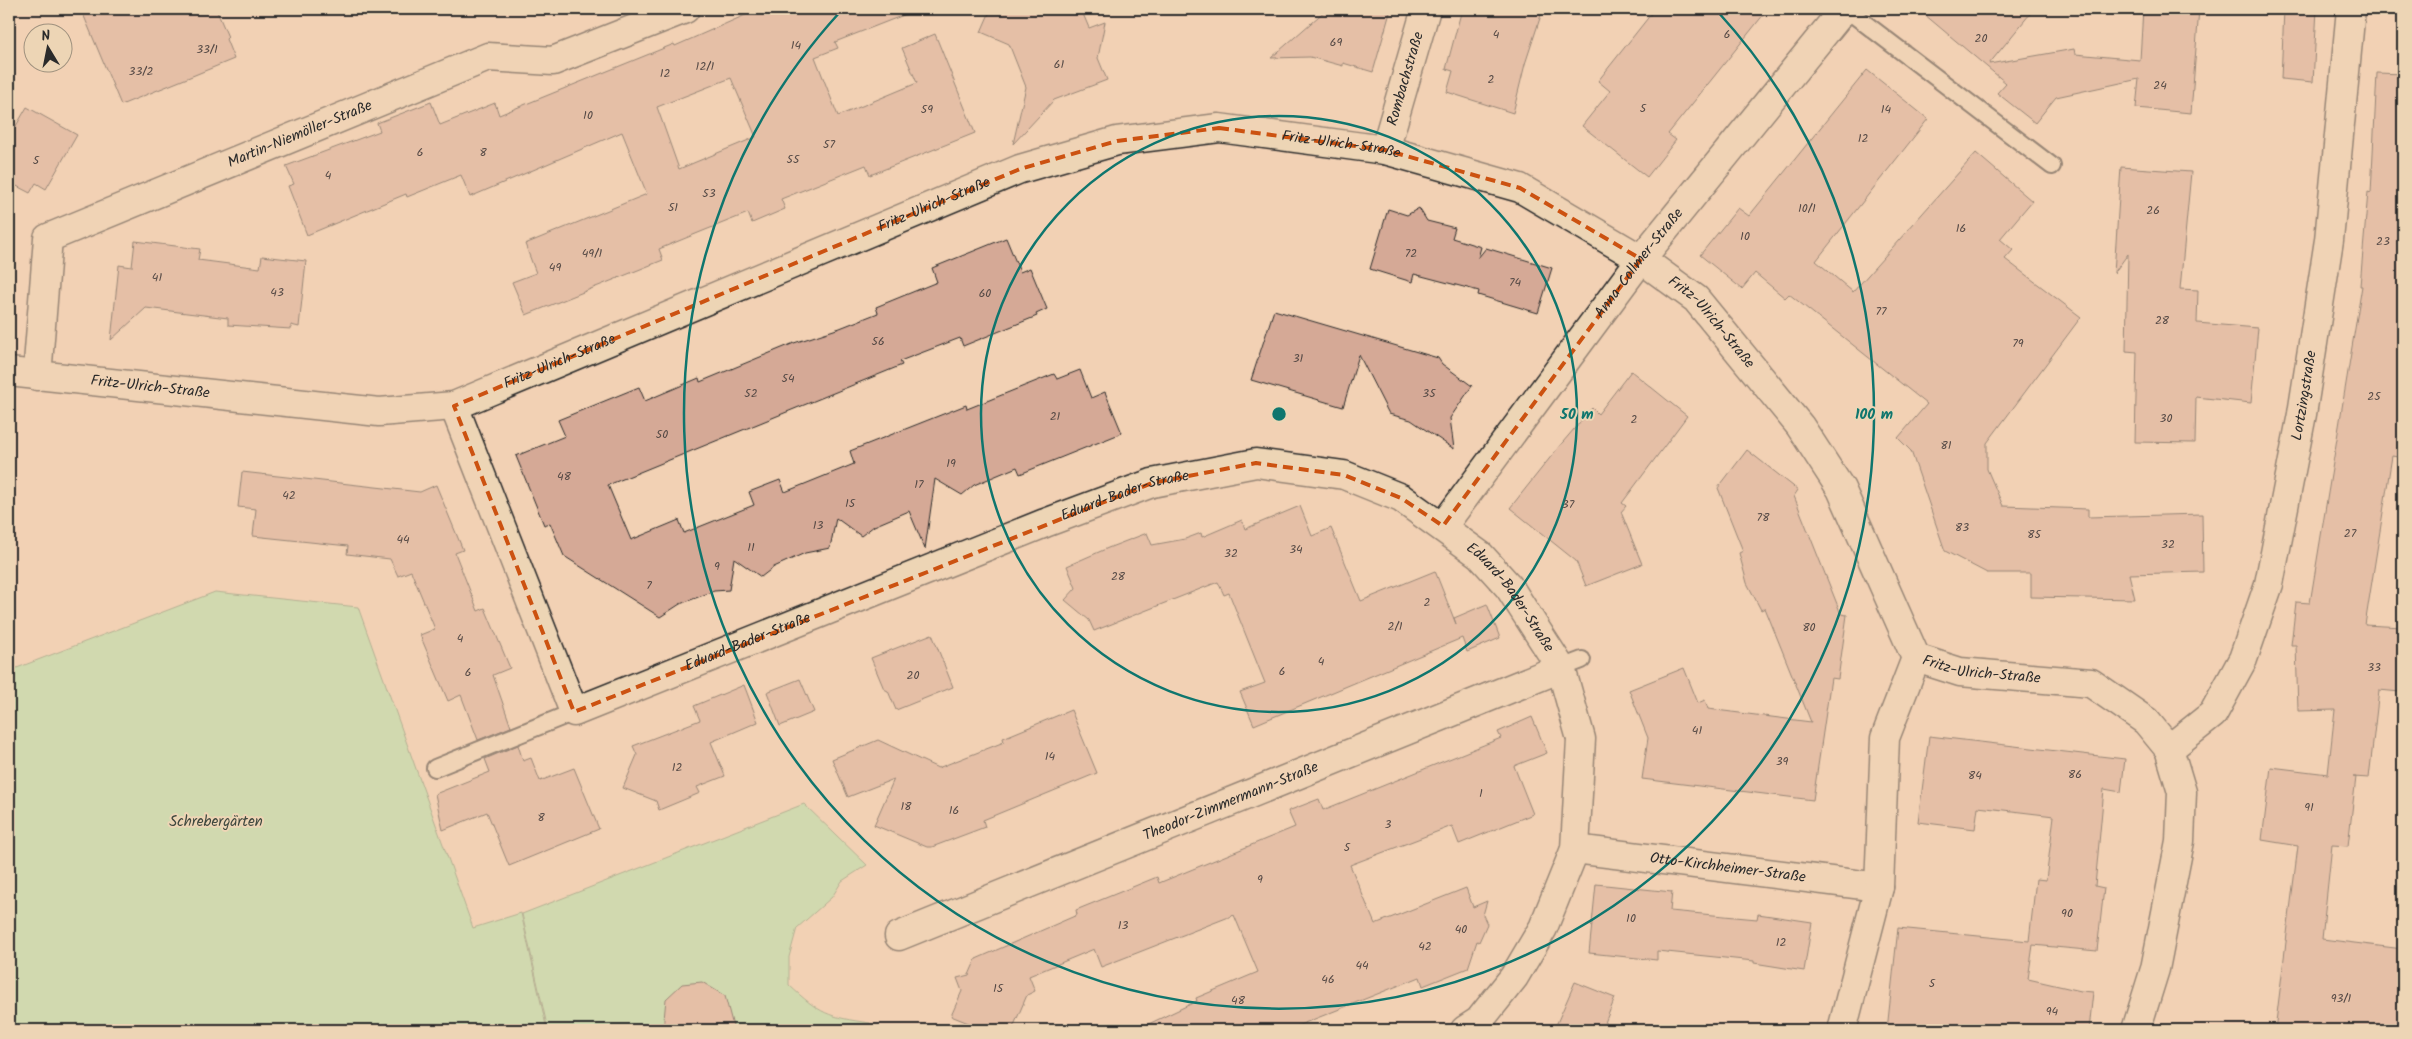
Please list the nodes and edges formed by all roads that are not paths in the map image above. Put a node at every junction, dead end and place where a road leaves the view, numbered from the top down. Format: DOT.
graph roads {
  1 [pos="685,9"];
  2 [pos="1426,9"];
  3 [pos="1845,9"];
  4 [pos="2351,9"];
  5 [pos="1385,150"];
  6 [pos="2052,166"];
  7 [pos="1641,259"];
  8 [pos="9,372"];
  9 [pos="37,376"];
  10 [pos="454,406"];
  11 [pos="1443,526"];
  12 [pos="1916,658"];
  13 [pos="1572,664"];
  14 [pos="574,712"];
  15 [pos="2170,749"];
  16 [pos="435,768"];
  17 [pos="1575,849"];
  18 [pos="1879,887"];
  19 [pos="899,936"];
  20 [pos="1465,1030"];
  21 [pos="1842,1030"];
  22 [pos="2136,1030"];
  1 -- 9 [label="street, Martin-Niemöller-Straße"];
  2 -- 5 [label="street, Rombachstraße"];
  3 -- 6 [label="lane, Anna-Collmer-Straße"];
  3 -- 7 [label="street, Anna-Collmer-Straße"];
  4 -- 15 [label="street, Lortzingstraße"];
  5 -- 7 [label="street, Fritz-Ulrich-Straße"];
  5 -- 10 [label="street, Fritz-Ulrich-Straße"];
  7 -- 11 [label="street, Anna-Collmer-Straße"];
  7 -- 12 [label="street, Fritz-Ulrich-Straße"];
  8 -- 9 [label="street, Fritz-Ulrich-Straße"];
  9 -- 10 [label="street, Fritz-Ulrich-Straße"];
  10 -- 14 [label="street"];
  11 -- 13 [label="street, Eduard-Bader-Straße"];
  11 -- 14 [label="street, Eduard-Bader-Straße"];
  12 -- 15 [label="street, Fritz-Ulrich-Straße"];
  12 -- 18 [label="street"];
  13 -- 17 [label="street, Eduard-Bader-Straße"];
  13 -- 19 [label="street, Theodor-Zimmermann-Straße"];
  14 -- 16 [label="lane"];
  15 -- 22 [label="street, Fritz-Ulrich-Straße"];
  17 -- 18 [label="street, Otto-Kirchheimer-Straße"];
  17 -- 20 [label="street, Eduard-Bader-Straße"];
  18 -- 21 [label="street"];
}
